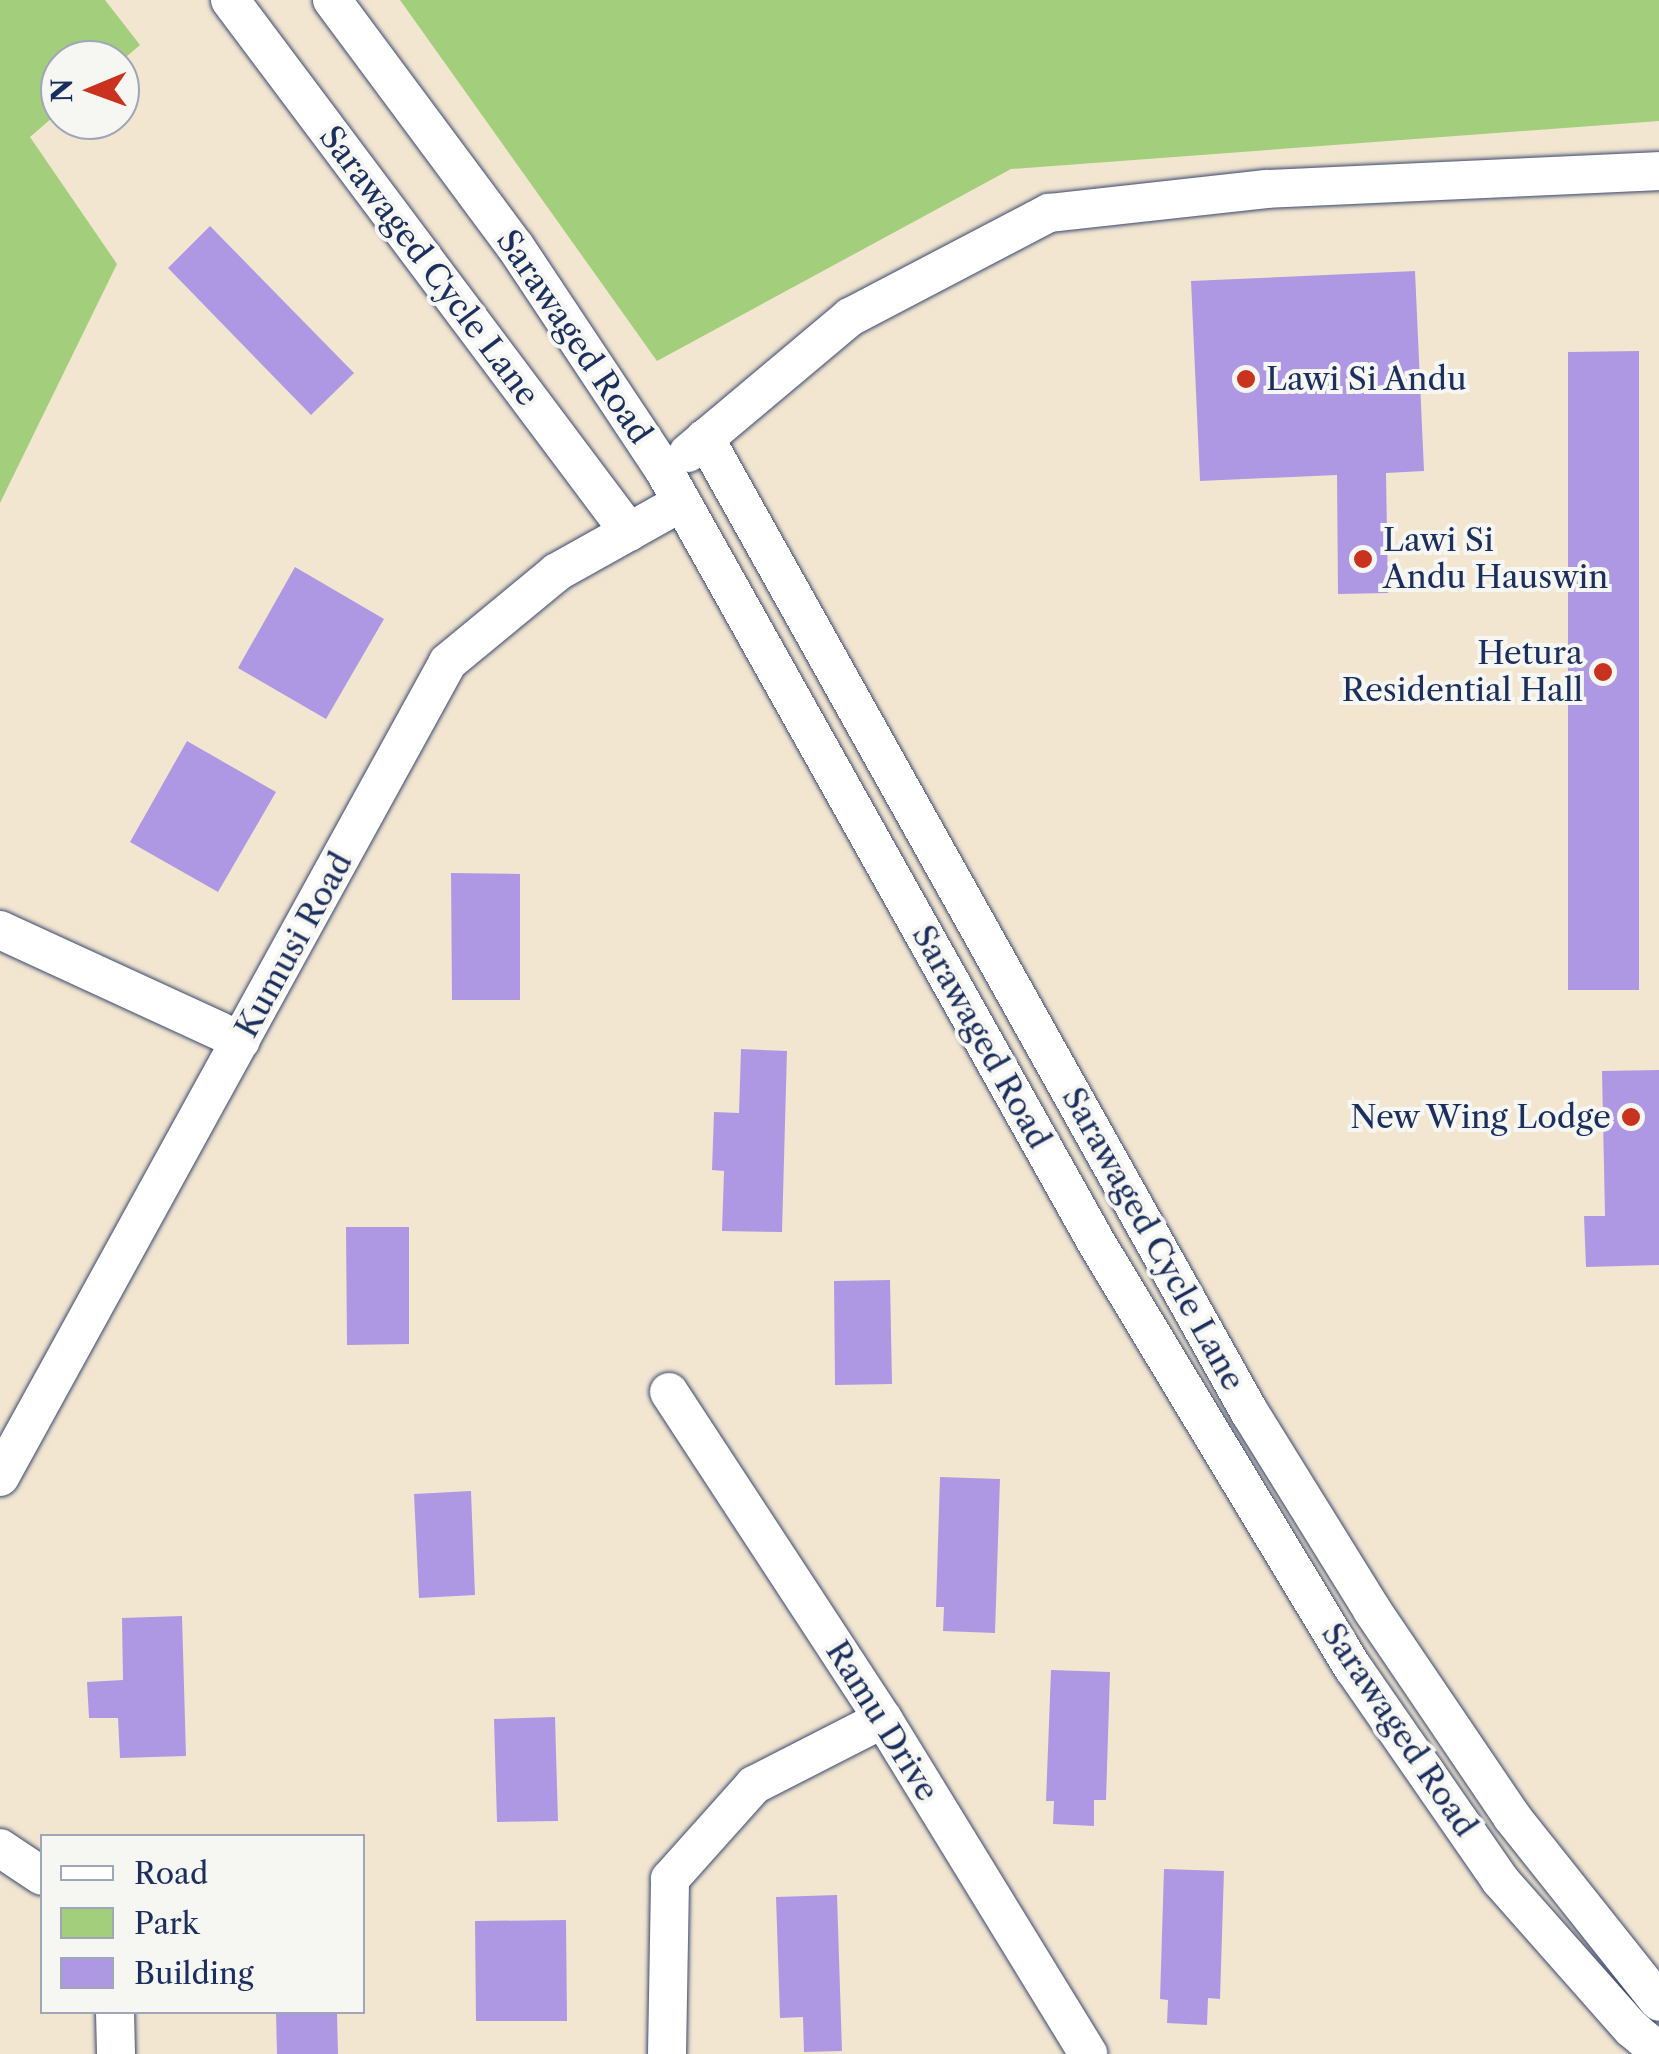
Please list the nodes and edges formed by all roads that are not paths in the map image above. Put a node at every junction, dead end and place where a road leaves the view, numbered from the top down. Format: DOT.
graph roads {
  1 [pos="230,0"];
  2 [pos="332,0"];
  3 [pos="1659,171"];
  4 [pos="705,438"];
  5 [pos="674,487"];
  6 [pos="628,532"];
  7 [pos="0,930"];
  8 [pos="242,1041"];
  9 [pos="669,1392"];
  10 [pos="0,1477"];
  11 [pos="884,1719"];
  12 [pos="0,1848"];
  13 [pos="40,1875"];
  14 [pos="1659,2002"];
  15 [pos="115,2014"];
  16 [pos="1659,2052"];
  17 [pos="116,2054"];
  18 [pos="667,2054"];
  19 [pos="1088,2054"];
  1 -- 6 [label="street, Sarawaged Cycle Lane"];
  2 -- 5 [label="street, Sarawaged Road"];
  3 -- 4 [label="street, Kumusi Road"];
  4 -- 5 [label="street, Kumusi Road"];
  4 -- 14 [label="street, Sarawaged Cycle Lane"];
  5 -- 6 [label="street, Kumusi Road"];
  5 -- 16 [label="street, Sarawaged Road"];
  6 -- 8 [label="street, Kumusi Road"];
  7 -- 8 [label="street"];
  8 -- 10 [label="street, Kumusi Road"];
  9 -- 11 [label="street, Ramu Drive"];
  11 -- 18 [label="street"];
  11 -- 19 [label="street, Ramu Drive"];
  12 -- 13 [label="street"];
  15 -- 17 [label="street"];
}
